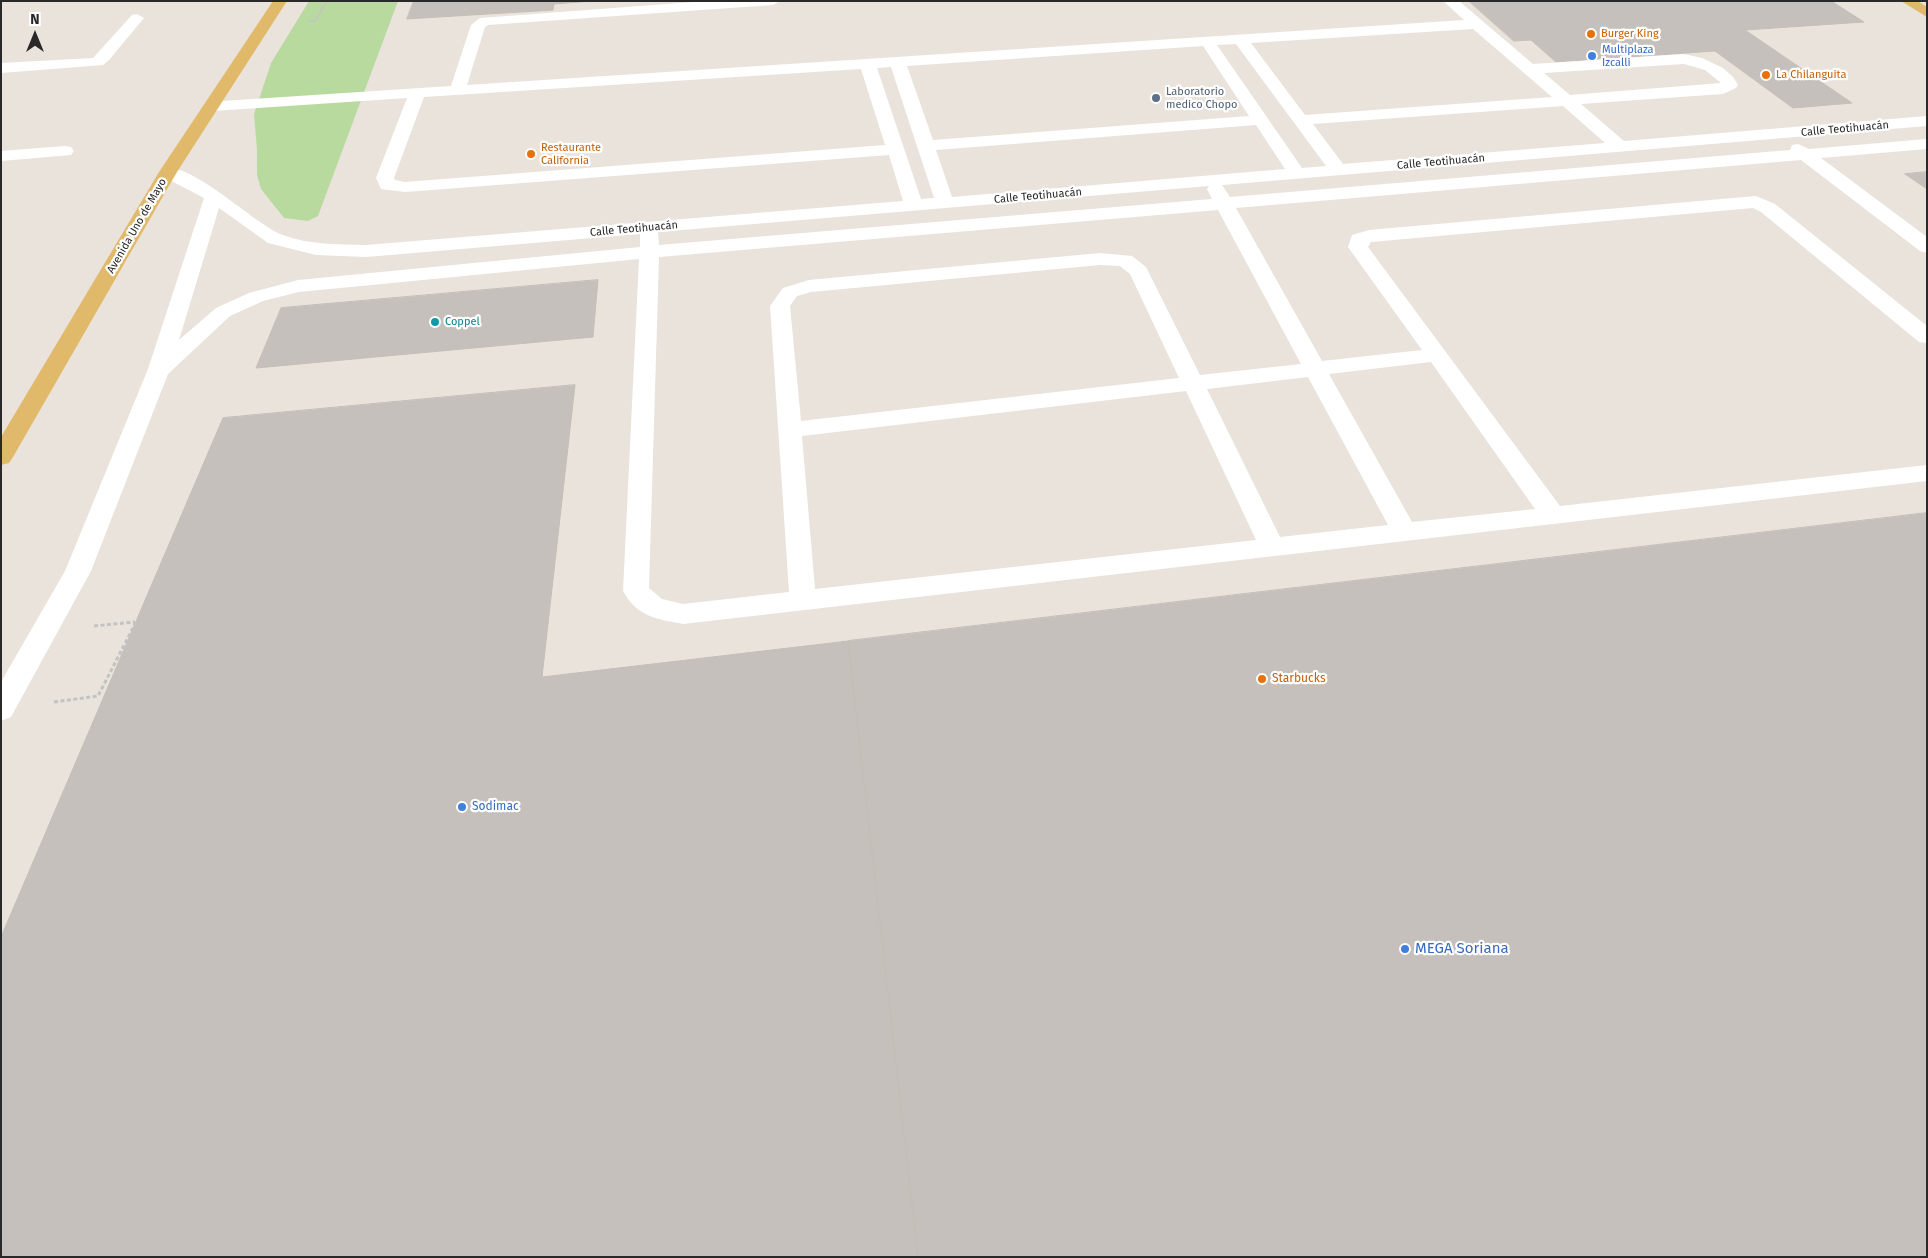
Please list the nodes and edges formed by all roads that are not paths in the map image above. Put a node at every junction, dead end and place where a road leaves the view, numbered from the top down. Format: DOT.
graph roads {
  1 [pos="280,1"];
  2 [pos="773,1"];
  3 [pos="1450,1"];
  4 [pos="1908,1"];
  5 [pos="1927,12"];
  6 [pos="138,18"];
  7 [pos="1477,24"];
  8 [pos="1241,40"];
  9 [pos="1208,43"];
  10 [pos="898,63"];
  11 [pos="868,65"];
  12 [pos="1,68"];
  13 [pos="1528,69"];
  14 [pos="457,91"];
  15 [pos="417,93"];
  16 [pos="1565,101"];
  17 [pos="213,106"];
  18 [pos="1261,120"];
  19 [pos="1302,120"];
  20 [pos="1927,121"];
  21 [pos="1779,134"];
  22 [pos="1927,144"];
  23 [pos="926,146"];
  24 [pos="1622,148"];
  25 [pos="896,149"];
  26 [pos="65,152"];
  27 [pos="1806,154"];
  28 [pos="1,156"];
  29 [pos="1339,171"];
  30 [pos="168,172"];
  31 [pos="1297,174"];
  32 [pos="1212,181"];
  33 [pos="214,196"];
  34 [pos="945,203"];
  35 [pos="1224,204"];
  36 [pos="914,206"];
  37 [pos="651,228"];
  38 [pos="1926,246"];
  39 [pos="650,252"];
  40 [pos="1927,311"];
  41 [pos="1899,315"];
  42 [pos="1927,337"];
  43 [pos="1436,355"];
  44 [pos="1314,369"];
  45 [pos="158,371"];
  46 [pos="1194,382"];
  47 [pos="789,430"];
  48 [pos="1,457"];
  49 [pos="1927,473"];
  50 [pos="1553,515"];
  51 [pos="1405,532"];
  52 [pos="1272,547"];
  53 [pos="803,600"];
  54 [pos="1,709"];
  1 -- 17 [label="main road, Avenida Uno de Mayo"];
  2 -- 14 [label="street"];
  3 -- 7 [label="street"];
  4 -- 5 [label="main road"];
  6 -- 12 [label="street"];
  7 -- 8 [label="street"];
  7 -- 13 [label="street"];
  8 -- 9 [label="street"];
  8 -- 19 [label="street"];
  9 -- 10 [label="street"];
  9 -- 18 [label="street"];
  10 -- 11 [label="street"];
  10 -- 23 [label="street"];
  11 -- 14 [label="street"];
  11 -- 25 [label="street"];
  13 -- 16 [label="street"];
  13 -- 16 [label="street"];
  14 -- 15 [label="street"];
  15 -- 17 [label="street"];
  15 -- 25 [label="street"];
  16 -- 19 [label="street"];
  16 -- 24 [label="street"];
  17 -- 30 [label="main road, Avenida Uno de Mayo"];
  18 -- 23 [label="street"];
  18 -- 31 [label="street"];
  19 -- 29 [label="street"];
  20 -- 21 [label="street, Calle Teotihuacán"];
  21 -- 24 [label="street, Calle Teotihuacán"];
  21 -- 27 [label="street"];
  22 -- 27 [label="street, Calle Teotihuacán"];
  23 -- 34 [label="street"];
  24 -- 29 [label="street, Calle Teotihuacán"];
  25 -- 36 [label="street"];
  26 -- 28 [label="street"];
  27 -- 35 [label="street, Calle Teotihuacán"];
  27 -- 38 [label="street"];
  29 -- 31 [label="street, Calle Teotihuacán"];
  30 -- 33 [label="street, Calle Teotihuacán"];
  30 -- 48 [label="main road, Avenida Uno de Mayo"];
  31 -- 32 [label="street, Calle Teotihuacán"];
  32 -- 34 [label="street, Calle Teotihuacán"];
  32 -- 35 [label="street"];
  33 -- 37 [label="street, Calle Teotihuacán"];
  33 -- 45 [label="street"];
  34 -- 36 [label="street, Calle Teotihuacán"];
  35 -- 39 [label="street, Calle Teotihuacán"];
  35 -- 44 [label="street"];
  36 -- 37 [label="street, Calle Teotihuacán"];
  37 -- 39 [label="street"];
  39 -- 45 [label="street, Calle Teotihuacán"];
  39 -- 53 [label="street"];
  40 -- 41 [label="street"];
  41 -- 42 [label="street"];
  41 -- 43 [label="street"];
  43 -- 44 [label="street"];
  43 -- 50 [label="street"];
  44 -- 46 [label="street"];
  44 -- 51 [label="street"];
  45 -- 54 [label="street"];
  46 -- 47 [label="street"];
  46 -- 47 [label="street"];
  46 -- 52 [label="street"];
  47 -- 53 [label="street"];
  49 -- 50 [label="street"];
  50 -- 51 [label="street"];
  51 -- 52 [label="street"];
  52 -- 53 [label="street"];
}
